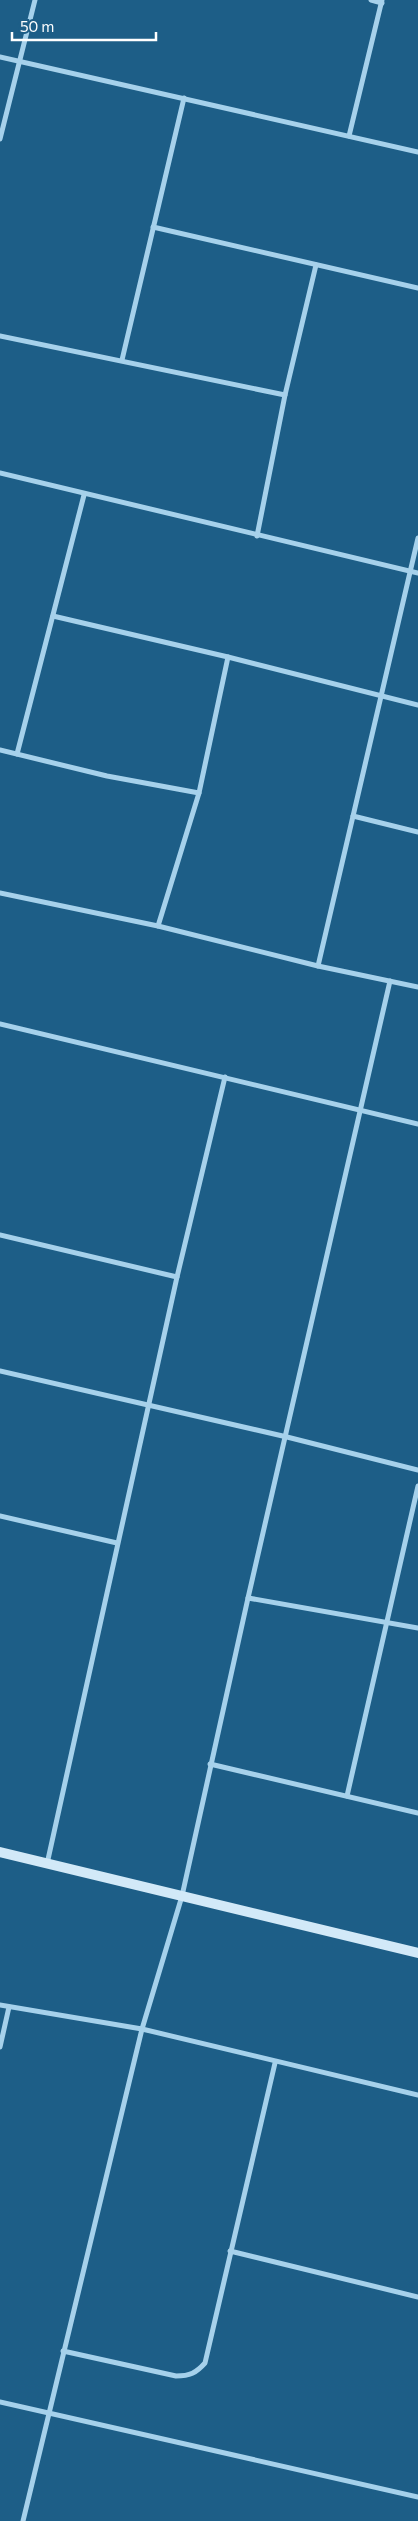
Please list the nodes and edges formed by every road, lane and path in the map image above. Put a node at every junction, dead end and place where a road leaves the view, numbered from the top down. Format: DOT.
graph roads {
  1 [pos="35,0"];
  2 [pos="371,0"];
  3 [pos="382,1"];
  4 [pos="0,57"];
  5 [pos="18,61"];
  6 [pos="184,98"];
  7 [pos="350,136"];
  8 [pos="0,140"];
  9 [pos="418,152"];
  10 [pos="153,227"];
  11 [pos="316,264"];
  12 [pos="418,288"];
  13 [pos="0,336"];
  14 [pos="122,360"];
  15 [pos="285,395"];
  16 [pos="0,473"];
  17 [pos="84,495"];
  18 [pos="257,536"];
  19 [pos="418,538"];
  20 [pos="410,571"];
  21 [pos="418,573"];
  22 [pos="53,616"];
  23 [pos="228,657"];
  24 [pos="381,697"];
  25 [pos="418,705"];
  26 [pos="0,750"];
  27 [pos="16,754"];
  28 [pos="199,793"];
  29 [pos="353,816"];
  30 [pos="418,832"];
  31 [pos="0,893"];
  32 [pos="158,926"];
  33 [pos="318,966"];
  34 [pos="390,981"];
  35 [pos="418,987"];
  36 [pos="0,1024"];
  37 [pos="225,1077"];
  38 [pos="360,1110"];
  39 [pos="418,1124"];
  40 [pos="0,1235"];
  41 [pos="177,1277"];
  42 [pos="0,1371"];
  43 [pos="149,1406"];
  44 [pos="287,1436"];
  45 [pos="418,1470"];
  46 [pos="418,1486"];
  47 [pos="0,1516"];
  48 [pos="117,1542"];
  49 [pos="248,1598"];
  50 [pos="385,1622"];
  51 [pos="418,1628"];
  52 [pos="210,1764"];
  53 [pos="347,1796"];
  54 [pos="418,1813"];
  55 [pos="0,1852"];
  56 [pos="47,1865"];
  57 [pos="182,1896"];
  58 [pos="418,1953"];
  59 [pos="0,2005"];
  60 [pos="9,2007"];
  61 [pos="142,2029"];
  62 [pos="0,2047"];
  63 [pos="276,2063"];
  64 [pos="418,2095"];
  65 [pos="230,2252"];
  66 [pos="418,2297"];
  67 [pos="63,2351"];
  68 [pos="0,2402"];
  69 [pos="48,2413"];
  70 [pos="418,2497"];
  71 [pos="23,2521"];
  1 -- 5 [label="street"];
  2 -- 3 [label="street"];
  3 -- 7 [label="street"];
  4 -- 5 [label="street"];
  5 -- 6 [label="street"];
  5 -- 8 [label="street"];
  6 -- 7 [label="street"];
  6 -- 10 [label="street"];
  7 -- 9 [label="street"];
  10 -- 11 [label="street"];
  10 -- 14 [label="street"];
  11 -- 12 [label="street"];
  11 -- 15 [label="street"];
  13 -- 14 [label="street"];
  14 -- 15 [label="street"];
  15 -- 18 [label="street"];
  16 -- 17 [label="street"];
  17 -- 18 [label="street"];
  17 -- 22 [label="street"];
  18 -- 20 [label="street"];
  19 -- 20 [label="street"];
  20 -- 21 [label="street"];
  20 -- 24 [label="street"];
  22 -- 23 [label="street"];
  22 -- 27 [label="street"];
  23 -- 24 [label="street"];
  23 -- 28 [label="street"];
  24 -- 25 [label="street"];
  24 -- 29 [label="street"];
  26 -- 27 [label="street"];
  27 -- 28 [label="street"];
  28 -- 32 [label="street"];
  29 -- 30 [label="street"];
  29 -- 33 [label="street"];
  31 -- 32 [label="street"];
  32 -- 33 [label="street"];
  33 -- 34 [label="street"];
  34 -- 35 [label="street"];
  34 -- 38 [label="street"];
  36 -- 37 [label="street"];
  37 -- 38 [label="street"];
  37 -- 41 [label="street"];
  38 -- 39 [label="street"];
  38 -- 44 [label="street"];
  40 -- 41 [label="street"];
  41 -- 43 [label="street"];
  42 -- 43 [label="street"];
  43 -- 44 [label="street"];
  43 -- 48 [label="street"];
  44 -- 45 [label="street"];
  44 -- 49 [label="street"];
  46 -- 50 [label="street"];
  47 -- 48 [label="street"];
  48 -- 56 [label="street"];
  49 -- 50 [label="street"];
  49 -- 52 [label="street"];
  50 -- 51 [label="street"];
  50 -- 53 [label="street"];
  52 -- 53 [label="street"];
  52 -- 57 [label="street"];
  53 -- 54 [label="street"];
  55 -- 56 [label="street"];
  56 -- 57 [label="street"];
  57 -- 58 [label="street"];
  57 -- 61 [label="street"];
  59 -- 60 [label="street"];
  60 -- 61 [label="street"];
  60 -- 62 [label="street"];
  61 -- 63 [label="street"];
  61 -- 67 [label="street"];
  63 -- 64 [label="street"];
  63 -- 65 [label="street"];
  65 -- 66 [label="street"];
  65 -- 67 [label="street"];
  67 -- 69 [label="street"];
  68 -- 69 [label="street"];
  69 -- 70 [label="street"];
  69 -- 71 [label="street"];
}
